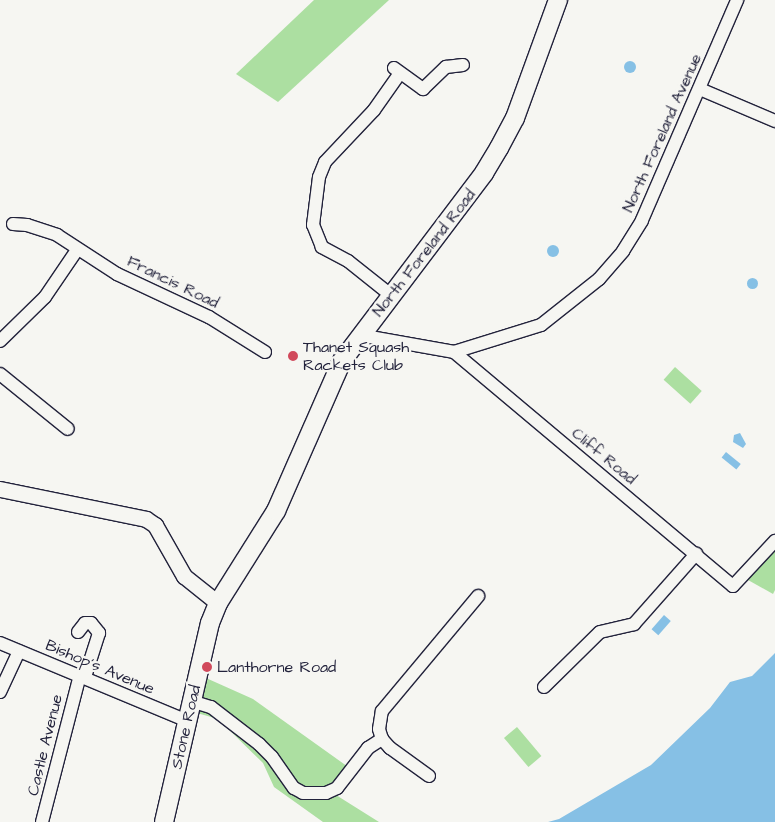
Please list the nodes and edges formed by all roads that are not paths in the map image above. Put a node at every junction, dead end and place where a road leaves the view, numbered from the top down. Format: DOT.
graph roads {
  1 [pos="558,0"];
  2 [pos="737,0"];
  3 [pos="463,65"];
  4 [pos="700,89"];
  5 [pos="775,121"];
  6 [pos="13,224"];
  7 [pos="77,250"];
  8 [pos="392,296"];
  9 [pos="359,335"];
  10 [pos="0,341"];
  11 [pos="265,352"];
  12 [pos="454,352"];
  13 [pos="0,374"];
  14 [pos="68,430"];
  15 [pos="0,489"];
  16 [pos="775,541"];
  17 [pos="696,554"];
  18 [pos="478,596"];
  19 [pos="218,603"];
  20 [pos="78,632"];
  21 [pos="0,643"];
  22 [pos="19,651"];
  23 [pos="82,676"];
  24 [pos="544,687"];
  25 [pos="0,692"];
  26 [pos="191,702"];
  27 [pos="187,721"];
  28 [pos="382,739"];
  29 [pos="429,776"];
  30 [pos="166,821"];
  31 [pos="42,822"];
  1 -- 8 [label="main road, North Foreland Road"];
  2 -- 4 [label="street, North Foreland Avenue"];
  3 -- 8 [label="street"];
  4 -- 5 [label="street"];
  4 -- 12 [label="street, North Foreland Avenue"];
  6 -- 7 [label="street, Francis Road"];
  7 -- 10 [label="street"];
  7 -- 11 [label="street, Francis Road"];
  8 -- 9 [label="main road, North Foreland Road"];
  9 -- 12 [label="street, North Foreland Avenue"];
  9 -- 19 [label="main road, North Foreland Road"];
  12 -- 17 [label="street, Cliff Road"];
  13 -- 14 [label="street"];
  15 -- 19 [label="street"];
  16 -- 17 [label="street, Cliff Road"];
  17 -- 24 [label="street"];
  18 -- 28 [label="street"];
  19 -- 26 [label="main road, Stone Road"];
  20 -- 23 [label="street, Castle Avenue"];
  21 -- 22 [label="street, Bishop's Avenue"];
  22 -- 23 [label="street, Bishop's Avenue"];
  22 -- 25 [label="street"];
  23 -- 27 [label="street, Bishop's Avenue"];
  23 -- 31 [label="street, Castle Avenue"];
  26 -- 27 [label="main road, Stone Road"];
  26 -- 28 [label="street"];
  27 -- 30 [label="main road, Stone Road"];
  28 -- 29 [label="street"];
}
